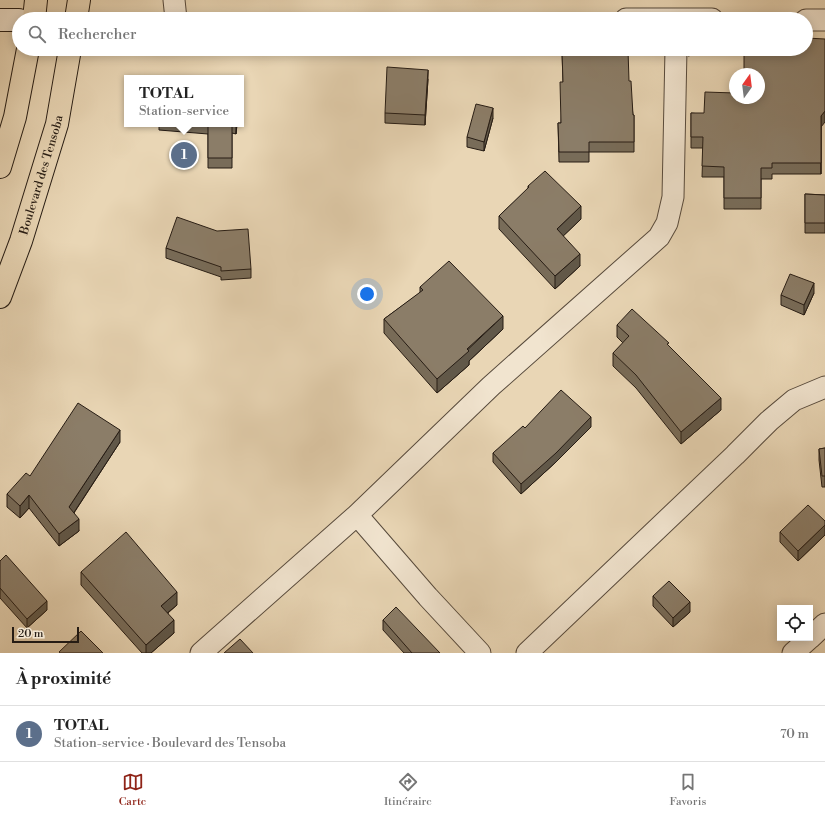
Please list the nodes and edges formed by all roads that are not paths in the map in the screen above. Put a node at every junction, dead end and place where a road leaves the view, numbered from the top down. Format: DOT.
graph roads {
  1 [pos="36,0"];
  2 [pos="79,0"];
  3 [pos="174,0"];
  4 [pos="35,12"];
  5 [pos="77,12"];
  6 [pos="175,12"];
  7 [pos="0,20"];
  8 [pos="12,20"];
  9 [pos="813,20"];
  10 [pos="825,20"];
  11 [pos="27,56"];
  12 [pos="69,56"];
  13 [pos="676,56"];
  14 [pos="0,167"];
  15 [pos="0,297"];
  16 [pos="825,387"];
  17 [pos="357,515"];
  18 [pos="825,624"];
  19 [pos="813,635"];
  20 [pos="807,641"];
  21 [pos="201,653"];
  22 [pos="480,653"];
  23 [pos="527,653"];
  24 [pos="793,653"];
  1 -- 4 [label="main road"];
  2 -- 5 [label="main road"];
  3 -- 6 [label="street"];
  7 -- 8 [label="street"];
  9 -- 10 [label="street"];
  11 -- 14 [label="main road"];
  12 -- 15 [label="main road, Boulevard des Tensoba"];
  13 -- 17 [label="street"];
  16 -- 23 [label="street"];
  17 -- 21 [label="street"];
  17 -- 22 [label="street"];
  18 -- 19 [label="street"];
  20 -- 24 [label="street"];
}
